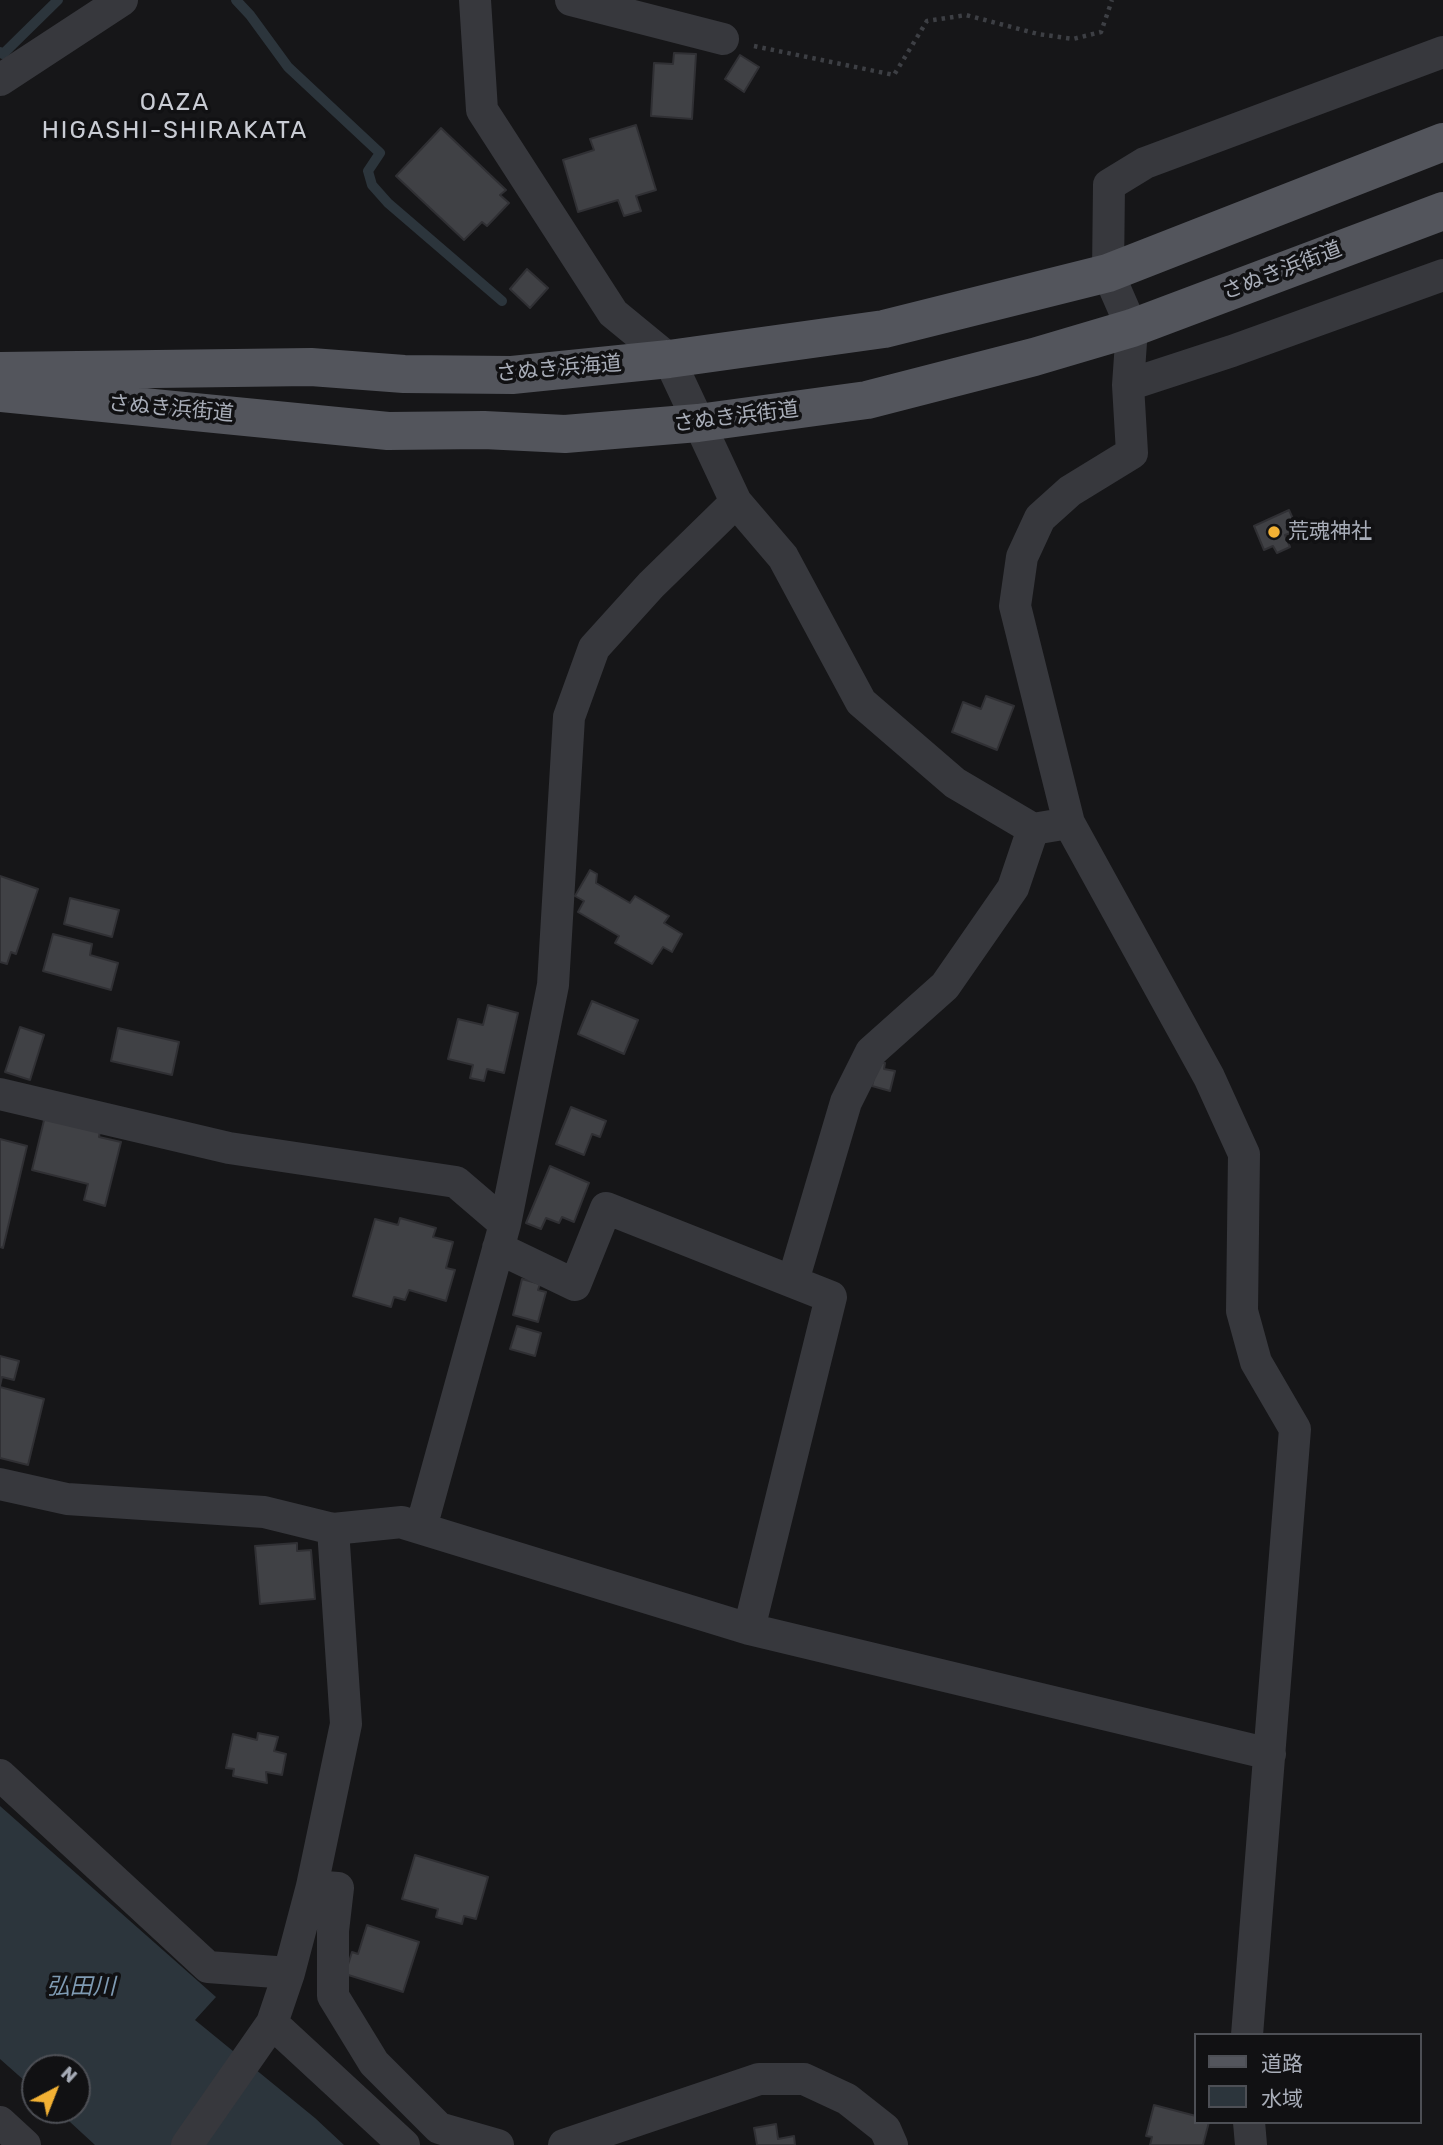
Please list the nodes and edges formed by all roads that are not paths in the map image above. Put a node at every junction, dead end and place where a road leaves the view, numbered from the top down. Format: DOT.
graph roads {
  1 [pos="122,0"];
  2 [pos="475,0"];
  3 [pos="571,0"];
  4 [pos="723,40"];
  5 [pos="1443,52"];
  6 [pos="0,80"];
  7 [pos="1443,142"];
  8 [pos="1443,211"];
  9 [pos="1108,273"];
  10 [pos="1443,275"];
  11 [pos="1132,328"];
  12 [pos="670,359"];
  13 [pos="0,371"];
  14 [pos="1128,385"];
  15 [pos="0,393"];
  16 [pos="698,423"];
  17 [pos="736,502"];
  18 [pos="1069,823"];
  19 [pos="1033,829"];
  20 [pos="0,1094"];
  21 [pos="501,1236"];
  22 [pos="793,1281"];
  23 [pos="0,1484"];
  24 [pos="402,1522"];
  25 [pos="333,1530"];
  26 [pos="749,1629"];
  27 [pos="1269,1754"];
  28 [pos="0,1775"];
  29 [pos="312,1886"];
  30 [pos="289,1973"];
  31 [pos="272,2023"];
  32 [pos="1247,2033"];
  33 [pos="0,2122"];
  34 [pos="1249,2124"];
  35 [pos="24,2145"];
  36 [pos="187,2145"];
  37 [pos="404,2145"];
  38 [pos="498,2145"];
  39 [pos="564,2145"];
  40 [pos="892,2145"];
  41 [pos="1251,2145"];
  1 -- 6 [label="street"];
  2 -- 12 [label="street"];
  3 -- 4 [label="street"];
  5 -- 9 [label="street"];
  7 -- 9 [label="main road"];
  8 -- 11 [label="main road, さぬき浜街道"];
  9 -- 11 [label="street"];
  9 -- 12 [label="main road, さぬき浜海道"];
  10 -- 14 [label="street"];
  11 -- 14 [label="street"];
  11 -- 16 [label="main road, さぬき浜街道"];
  12 -- 13 [label="main road, さぬき浜海道"];
  12 -- 16 [label="street"];
  14 -- 18 [label="street"];
  15 -- 16 [label="main road, さぬき浜街道"];
  16 -- 17 [label="street"];
  17 -- 19 [label="street"];
  17 -- 21 [label="street"];
  18 -- 19 [label="street"];
  18 -- 27 [label="street"];
  19 -- 22 [label="street"];
  20 -- 21 [label="street"];
  21 -- 22 [label="street"];
  21 -- 24 [label="street"];
  22 -- 26 [label="street"];
  23 -- 25 [label="street"];
  24 -- 25 [label="street"];
  24 -- 26 [label="street"];
  25 -- 29 [label="street"];
  26 -- 27 [label="street"];
  27 -- 32 [label="street"];
  28 -- 30 [label="street"];
  29 -- 30 [label="street"];
  29 -- 38 [label="street"];
  30 -- 31 [label="street"];
  31 -- 36 [label="street"];
  31 -- 37 [label="street"];
  33 -- 35 [label="street"];
  34 -- 41 [label="street"];
  39 -- 40 [label="street"];
}
